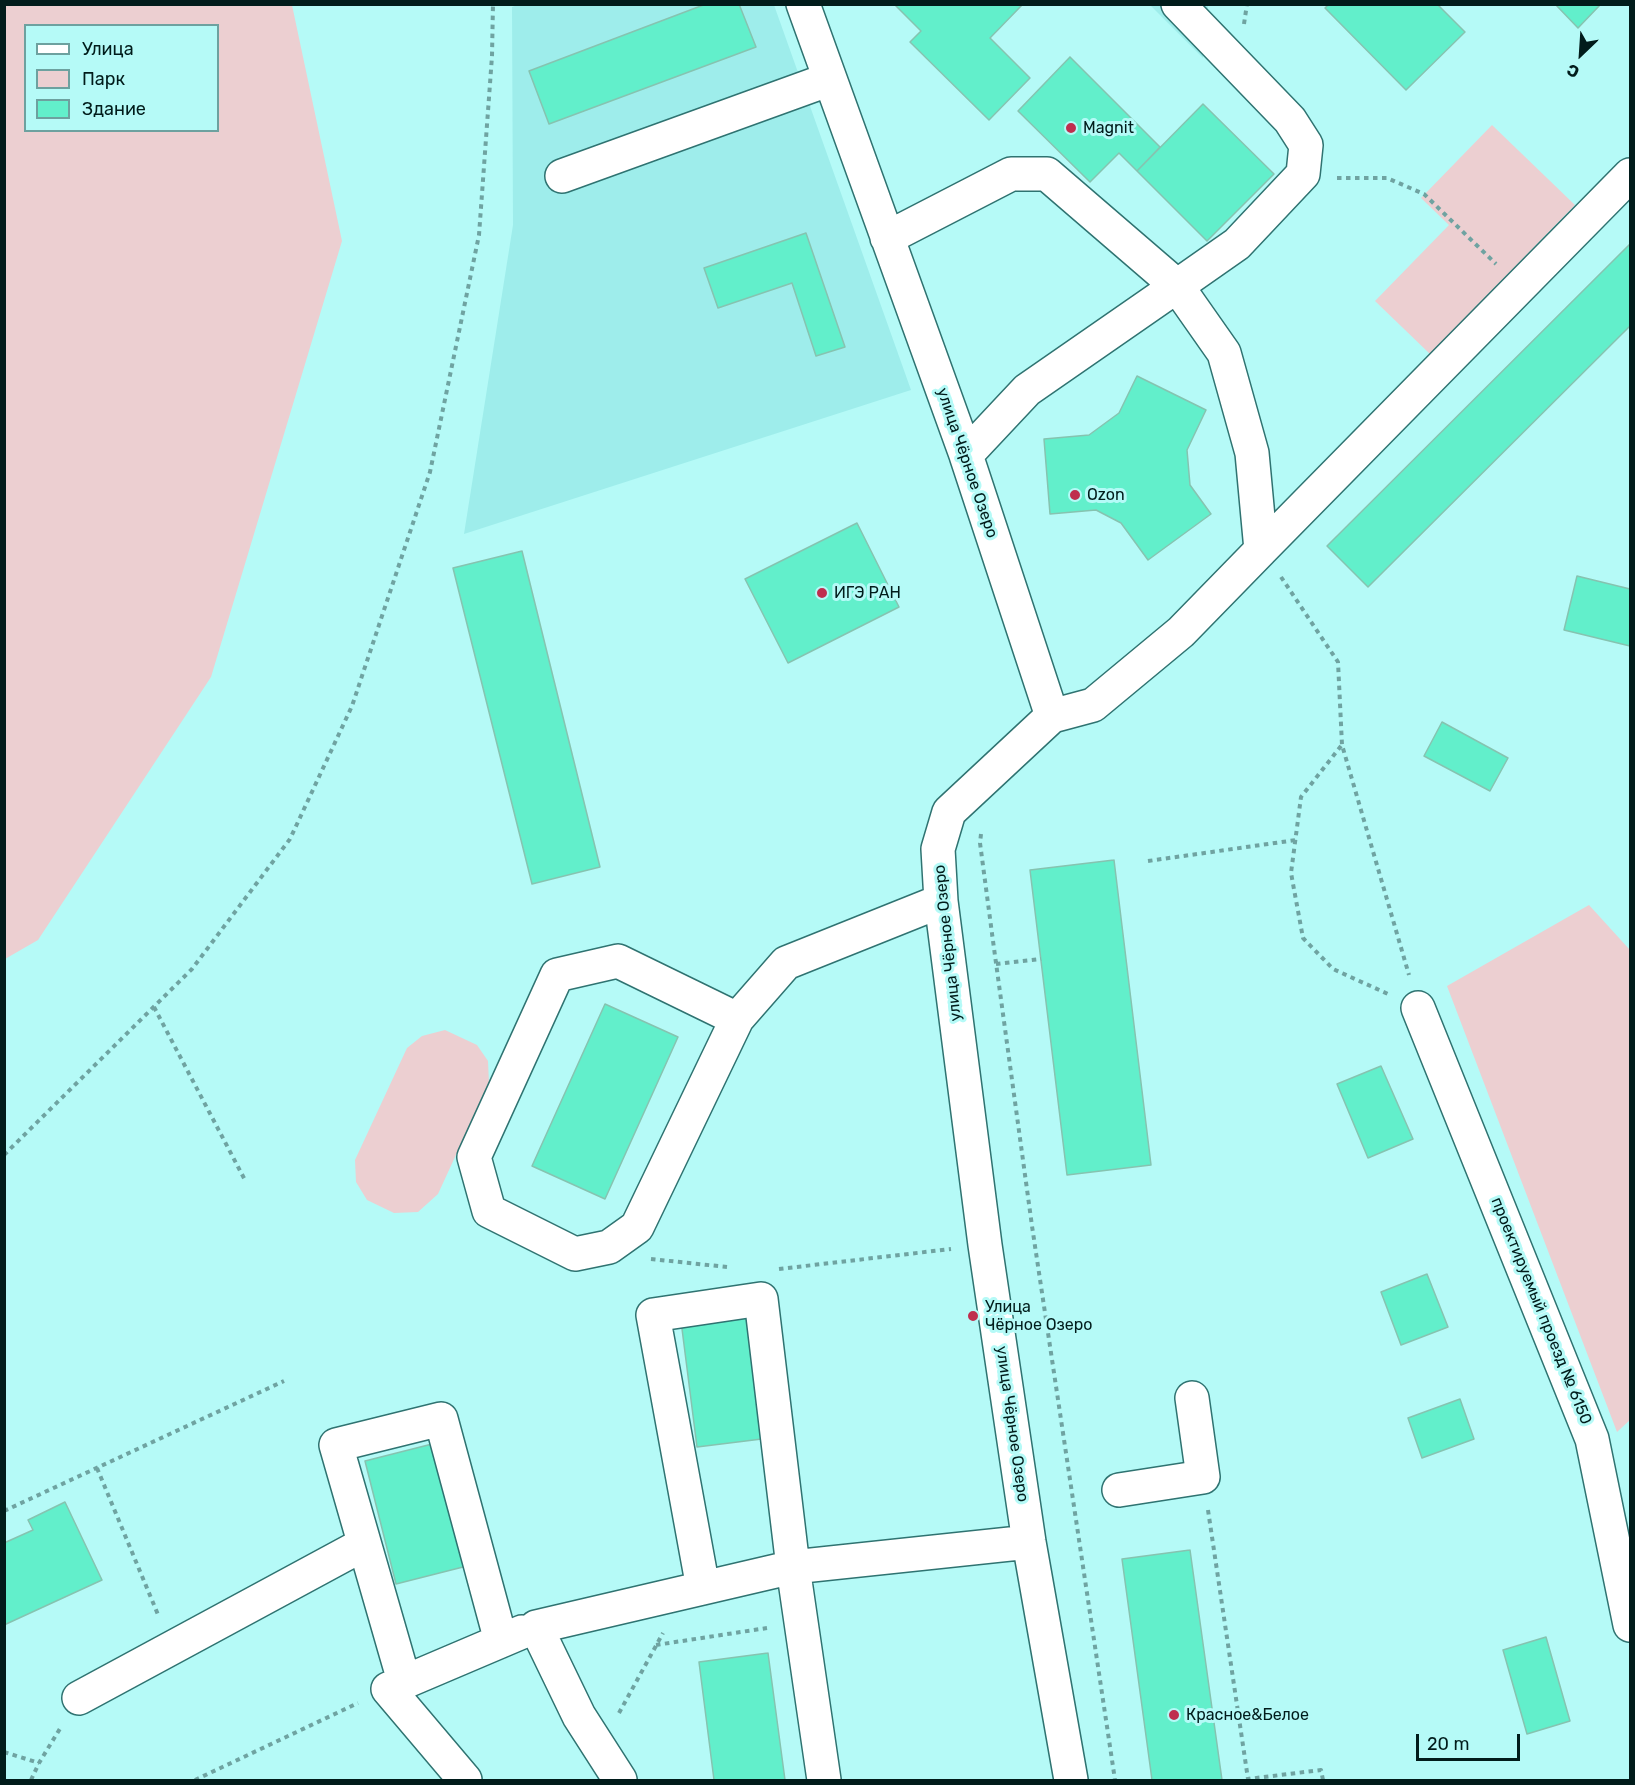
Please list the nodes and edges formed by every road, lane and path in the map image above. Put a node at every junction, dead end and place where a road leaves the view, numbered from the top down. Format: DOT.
graph roads {
  1 [pos="493,4"];
  2 [pos="803,4"];
  3 [pos="1178,4"];
  4 [pos="830,79"];
  5 [pos="1303,174"];
  6 [pos="1630,175"];
  7 [pos="562,176"];
  8 [pos="887,238"];
  9 [pos="1177,286"];
  10 [pos="1520,287"];
  11 [pos="966,455"];
  12 [pos="1261,550"];
  13 [pos="1052,716"];
  14 [pos="1342,745"];
  15 [pos="981,828"];
  16 [pos="1296,840"];
  17 [pos="1148,861"];
  18 [pos="940,900"];
  19 [pos="1041,960"];
  20 [pos="996,964"];
  21 [pos="154,1007"];
  22 [pos="1418,1008"];
  23 [pos="737,1018"];
  24 [pos="4,1155"];
  25 [pos="246,1182"];
  26 [pos="609,1247"];
  27 [pos="960,1248"];
  28 [pos="728,1267"];
  29 [pos="774,1269"];
  30 [pos="284,1381"];
  31 [pos="1192,1398"];
  32 [pos="97,1468"];
  33 [pos="1203,1477"];
  34 [pos="1119,1490"];
  35 [pos="4,1511"];
  36 [pos="1029,1542"];
  37 [pos="364,1544"];
  38 [pos="793,1568"];
  39 [pos="694,1590"];
  40 [pos="801,1622"];
  41 [pos="1630,1625"];
  42 [pos="536,1627"];
  43 [pos="501,1641"];
  44 [pos="656,1645"];
  45 [pos="172,1648"];
  46 [pos="397,1685"];
  47 [pos="79,1698"];
  48 [pos="599,1748"];
  49 [pos="4,1752"];
  50 [pos="39,1763"];
  51 [pos="31,1780"];
  52 [pos="195,1780"];
  53 [pos="465,1780"];
  54 [pos="620,1780"];
  55 [pos="824,1780"];
  56 [pos="1071,1780"];
  57 [pos="1115,1780"];
  58 [pos="1323,1780"];
  1 -- 21 [label="path"];
  2 -- 4 [label="street, улица Чёрное Озеро"];
  3 -- 5 [label="street"];
  4 -- 7 [label="street"];
  4 -- 8 [label="street, улица Чёрное Озеро"];
  5 -- 9 [label="street"];
  5 -- 10 [label="path"];
  6 -- 10 [label="street"];
  8 -- 9 [label="street"];
  8 -- 11 [label="street, улица Чёрное Озеро"];
  9 -- 11 [label="street"];
  9 -- 12 [label="street"];
  10 -- 12 [label="street"];
  11 -- 13 [label="street, улица Чёрное Озеро"];
  12 -- 13 [label="street"];
  12 -- 14 [label="path"];
  13 -- 18 [label="street, улица Чёрное Озеро"];
  14 -- 16 [label="path"];
  14 -- 22 [label="path"];
  15 -- 20 [label="path"];
  16 -- 17 [label="path"];
  16 -- 22 [label="path"];
  18 -- 23 [label="street"];
  18 -- 36 [label="street, улица Чёрное Озеро"];
  19 -- 20 [label="path"];
  20 -- 57 [label="path"];
  21 -- 24 [label="path"];
  21 -- 25 [label="path"];
  22 -- 41 [label="street, проектируемый проезд № 6150"];
  23 -- 26 [label="street"];
  23 -- 26 [label="street"];
  26 -- 28 [label="path"];
  27 -- 29 [label="path"];
  30 -- 32 [label="path"];
  31 -- 33 [label="street"];
  32 -- 35 [label="path"];
  32 -- 45 [label="path"];
  33 -- 34 [label="street"];
  33 -- 58 [label="path"];
  36 -- 38 [label="street"];
  36 -- 56 [label="street, улица Чёрное Озеро"];
  37 -- 43 [label="street"];
  37 -- 45 [label="street"];
  37 -- 46 [label="street"];
  38 -- 39 [label="street"];
  38 -- 39 [label="street"];
  38 -- 40 [label="street"];
  39 -- 42 [label="street"];
  39 -- 44 [label="path"];
  40 -- 44 [label="path"];
  40 -- 55 [label="street"];
  42 -- 43 [label="street"];
  42 -- 48 [label="street"];
  43 -- 46 [label="street"];
  44 -- 48 [label="path"];
  45 -- 47 [label="street"];
  46 -- 52 [label="path"];
  46 -- 53 [label="street"];
  47 -- 50 [label="path"];
  48 -- 54 [label="street"];
  49 -- 50 [label="path"];
  50 -- 51 [label="path"];
}
